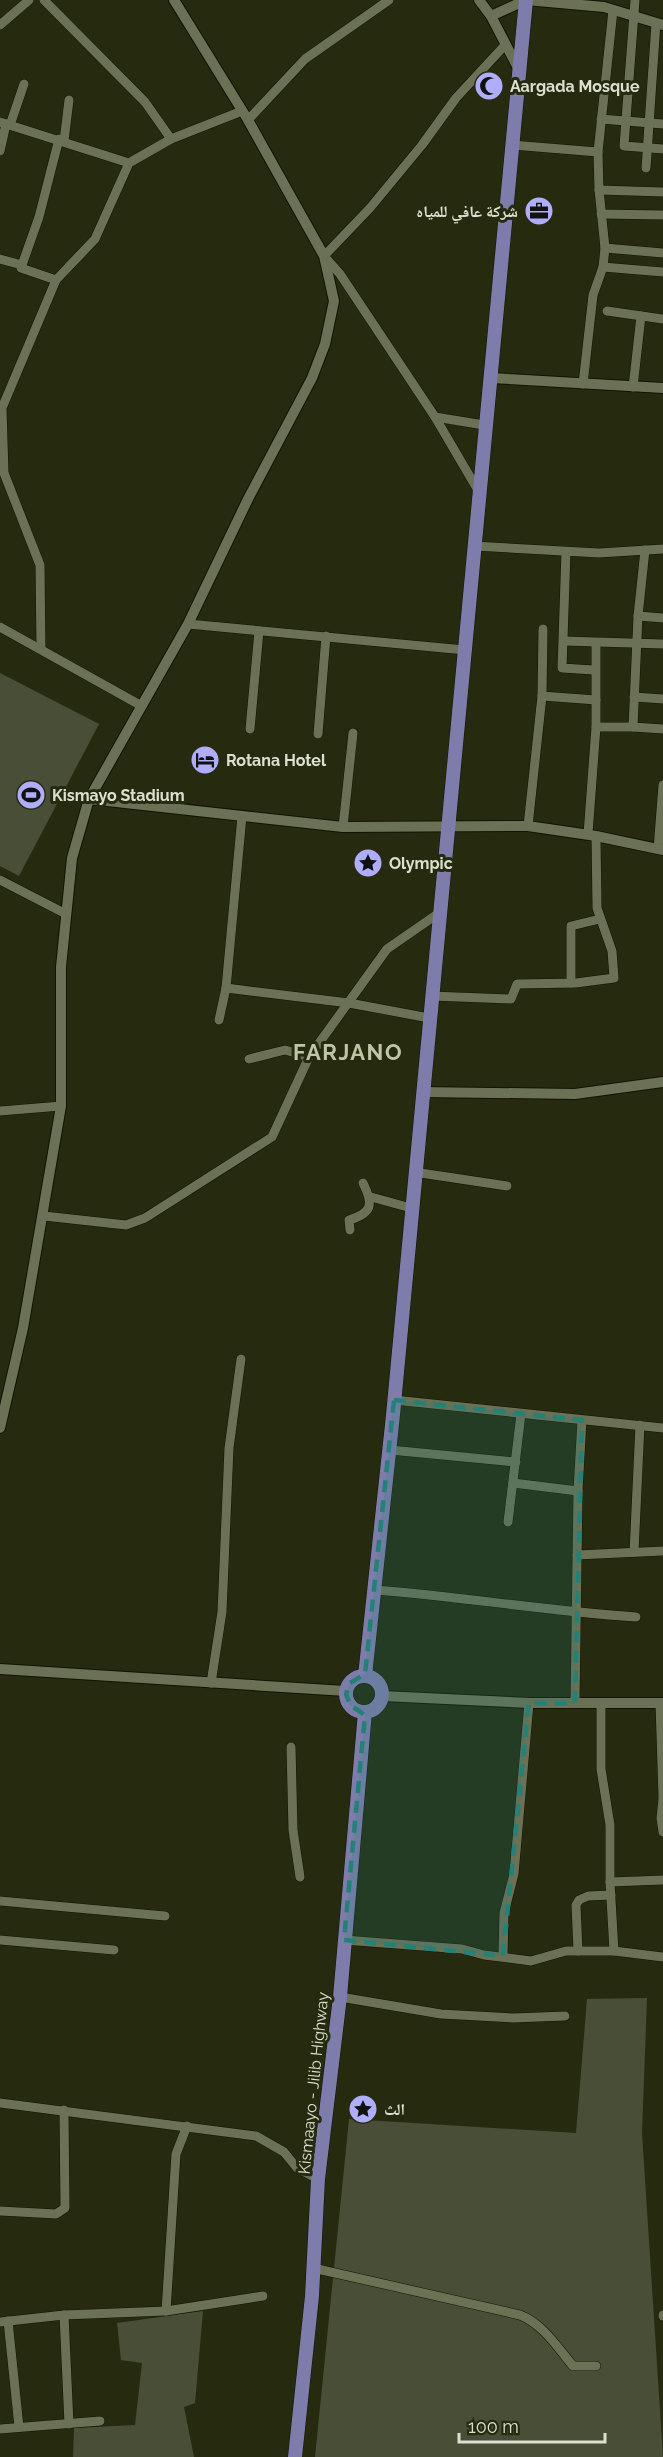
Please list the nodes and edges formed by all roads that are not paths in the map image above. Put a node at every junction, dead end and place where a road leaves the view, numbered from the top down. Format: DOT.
graph roads {
  1 [pos="28,0"];
  2 [pos="44,0"];
  3 [pos="174,0"];
  4 [pos="389,0"];
  5 [pos="480,0"];
  6 [pos="526,0"];
  7 [pos="635,0"];
  8 [pos="607,6"];
  9 [pos="492,16"];
  10 [pos="635,18"];
  11 [pos="660,24"];
  12 [pos="0,25"];
  13 [pos="506,44"];
  14 [pos="518,68"];
  15 [pos="24,84"];
  16 [pos="69,100"];
  17 [pos="245,115"];
  18 [pos="601,119"];
  19 [pos="625,121"];
  20 [pos="648,122"];
  21 [pos="6,124"];
  22 [pos="663,124"];
  23 [pos="171,139"];
  24 [pos="61,140"];
  25 [pos="512,145"];
  26 [pos="647,147"];
  27 [pos="663,148"];
  28 [pos="0,151"];
  29 [pos="598,152"];
  30 [pos="129,163"];
  31 [pos="646,168"];
  32 [pos="598,190"];
  33 [pos="663,192"];
  34 [pos="601,214"];
  35 [pos="663,215"];
  36 [pos="604,248"];
  37 [pos="663,253"];
  38 [pos="324,256"];
  39 [pos="0,260"];
  40 [pos="22,265"];
  41 [pos="603,267"];
  42 [pos="663,272"];
  43 [pos="56,280"];
  44 [pos="607,311"];
  45 [pos="641,316"];
  46 [pos="663,319"];
  47 [pos="491,378"];
  48 [pos="583,384"];
  49 [pos="633,387"];
  50 [pos="663,388"];
  51 [pos="435,417"];
  52 [pos="484,425"];
  53 [pos="479,492"];
  54 [pos="474,546"];
  55 [pos="663,549"];
  56 [pos="645,550"];
  57 [pos="566,552"];
  58 [pos="638,616"];
  59 [pos="663,618"];
  60 [pos="188,624"];
  61 [pos="0,627"];
  62 [pos="543,629"];
  63 [pos="259,631"];
  64 [pos="326,636"];
  65 [pos="564,641"];
  66 [pos="596,643"];
  67 [pos="637,643"];
  68 [pos="663,644"];
  69 [pos="41,650"];
  70 [pos="465,650"];
  71 [pos="543,666"];
  72 [pos="562,668"];
  73 [pos="594,670"];
  74 [pos="542,696"];
  75 [pos="634,697"];
  76 [pos="663,699"];
  77 [pos="596,700"];
  78 [pos="140,705"];
  79 [pos="596,727"];
  80 [pos="633,727"];
  81 [pos="250,729"];
  82 [pos="663,729"];
  83 [pos="318,734"];
  84 [pos="353,734"];
  85 [pos="663,785"];
  86 [pos="89,799"];
  87 [pos="242,816"];
  88 [pos="448,826"];
  89 [pos="528,826"];
  90 [pos="343,827"];
  91 [pos="592,835"];
  92 [pos="661,850"];
  93 [pos="0,880"];
  94 [pos="439,913"];
  95 [pos="66,914"];
  96 [pos="600,919"];
  97 [pos="571,982"];
  98 [pos="226,988"];
  99 [pos="431,996"];
  100 [pos="349,1003"];
  101 [pos="429,1018"];
  102 [pos="219,1020"];
  103 [pos="309,1057"];
  104 [pos="249,1059"];
  105 [pos="663,1082"];
  106 [pos="422,1092"];
  107 [pos="61,1106"];
  108 [pos="0,1111"];
  109 [pos="414,1172"];
  110 [pos="363,1183"];
  111 [pos="507,1186"];
  112 [pos="370,1197"];
  113 [pos="411,1208"];
  114 [pos="44,1216"];
  115 [pos="350,1230"];
  116 [pos="241,1359"];
  117 [pos="3,1400"];
  118 [pos="394,1400"];
  119 [pos="521,1414"];
  120 [pos="582,1420"];
  121 [pos="640,1425"];
  122 [pos="0,1428"];
  123 [pos="663,1428"];
  124 [pos="390,1450"];
  125 [pos="516,1462"];
  126 [pos="513,1483"];
  127 [pos="578,1491"];
  128 [pos="508,1521"];
  129 [pos="663,1551"];
  130 [pos="634,1552"];
  131 [pos="577,1555"];
  132 [pos="376,1590"];
  133 [pos="576,1613"];
  134 [pos="636,1617"];
  135 [pos="0,1669"];
  136 [pos="365,1676"];
  137 [pos="212,1683"];
  138 [pos="346,1691"];
  139 [pos="382,1696"];
  140 [pos="601,1702"];
  141 [pos="529,1703"];
  142 [pos="575,1703"];
  143 [pos="662,1703"];
  144 [pos="365,1712"];
  145 [pos="291,1747"];
  146 [pos="663,1832"];
  147 [pos="300,1877"];
  148 [pos="663,1880"];
  149 [pos="610,1882"];
  150 [pos="611,1895"];
  151 [pos="0,1901"];
  152 [pos="165,1916"];
  153 [pos="0,1940"];
  154 [pos="344,1940"];
  155 [pos="114,1950"];
  156 [pos="578,1951"];
  157 [pos="614,1952"];
  158 [pos="503,1956"];
  159 [pos="663,1957"];
  160 [pos="340,1997"];
  161 [pos="565,2016"];
  162 [pos="0,2103"];
  163 [pos="64,2110"];
  164 [pos="187,2126"];
  165 [pos="318,2179"];
  166 [pos="0,2211"];
  167 [pos="314,2268"];
  168 [pos="263,2296"];
  169 [pos="166,2311"];
  170 [pos="64,2315"];
  171 [pos="4,2322"];
  172 [pos="596,2366"];
  173 [pos="100,2421"];
  174 [pos="69,2424"];
  175 [pos="19,2427"];
  176 [pos="0,2429"];
  177 [pos="295,2457"];
  1 -- 12 [label="street"];
  2 -- 23 [label="street"];
  3 -- 17 [label="street"];
  4 -- 17 [label="street"];
  5 -- 9 [label="street"];
  6 -- 8 [label="street"];
  6 -- 9 [label="street"];
  6 -- 14 [label="main road"];
  7 -- 10 [label="street"];
  8 -- 10 [label="street"];
  8 -- 18 [label="street"];
  9 -- 13 [label="street"];
  10 -- 11 [label="street"];
  10 -- 19 [label="street"];
  11 -- 20 [label="street"];
  13 -- 14 [label="street"];
  13 -- 38 [label="street"];
  14 -- 25 [label="main road"];
  15 -- 21 [label="street"];
  16 -- 24 [label="street"];
  17 -- 23 [label="street"];
  17 -- 38 [label="street"];
  18 -- 19 [label="street"];
  18 -- 29 [label="street"];
  19 -- 20 [label="street"];
  19 -- 26 [label="street"];
  20 -- 22 [label="street"];
  20 -- 26 [label="street"];
  21 -- 24 [label="street"];
  21 -- 28 [label="street"];
  23 -- 30 [label="street"];
  24 -- 30 [label="street"];
  24 -- 40 [label="street"];
  25 -- 29 [label="street"];
  25 -- 47 [label="main road"];
  26 -- 27 [label="street"];
  26 -- 31 [label="street"];
  29 -- 32 [label="street"];
  30 -- 43 [label="street"];
  32 -- 33 [label="street"];
  32 -- 34 [label="street"];
  34 -- 35 [label="street"];
  34 -- 36 [label="street"];
  36 -- 37 [label="street"];
  36 -- 41 [label="street"];
  38 -- 51 [label="street"];
  38 -- 60 [label="street"];
  39 -- 40 [label="street"];
  40 -- 43 [label="street"];
  41 -- 42 [label="street"];
  41 -- 48 [label="street"];
  43 -- 69 [label="street"];
  44 -- 45 [label="street"];
  45 -- 46 [label="street"];
  45 -- 49 [label="street"];
  47 -- 48 [label="street"];
  47 -- 52 [label="main road"];
  48 -- 49 [label="street"];
  49 -- 50 [label="street"];
  51 -- 52 [label="street"];
  51 -- 53 [label="street"];
  52 -- 53 [label="main road"];
  53 -- 54 [label="main road"];
  54 -- 57 [label="street"];
  54 -- 70 [label="main road"];
  55 -- 56 [label="street"];
  56 -- 57 [label="street"];
  56 -- 58 [label="street"];
  57 -- 65 [label="street"];
  58 -- 59 [label="street"];
  58 -- 67 [label="street"];
  60 -- 63 [label="street"];
  60 -- 78 [label="street"];
  61 -- 69 [label="street"];
  62 -- 71 [label="street"];
  63 -- 64 [label="street"];
  63 -- 81 [label="street"];
  64 -- 70 [label="street"];
  64 -- 83 [label="street"];
  65 -- 66 [label="street"];
  65 -- 72 [label="street"];
  66 -- 67 [label="street"];
  66 -- 73 [label="street"];
  67 -- 68 [label="street"];
  67 -- 75 [label="street"];
  69 -- 78 [label="street"];
  70 -- 88 [label="main road"];
  71 -- 72 [label="street"];
  71 -- 74 [label="street"];
  72 -- 73 [label="street"];
  73 -- 77 [label="street"];
  74 -- 77 [label="street"];
  74 -- 89 [label="street"];
  75 -- 76 [label="street"];
  75 -- 80 [label="street"];
  77 -- 79 [label="street"];
  78 -- 86 [label="street"];
  79 -- 80 [label="street"];
  79 -- 91 [label="street"];
  80 -- 82 [label="street"];
  84 -- 90 [label="street"];
  85 -- 92 [label="street"];
  86 -- 87 [label="street"];
  86 -- 95 [label="street"];
  87 -- 90 [label="street"];
  87 -- 98 [label="street"];
  88 -- 89 [label="street"];
  88 -- 90 [label="street"];
  88 -- 94 [label="main road"];
  89 -- 91 [label="street"];
  91 -- 92 [label="street"];
  91 -- 96 [label="street"];
  93 -- 95 [label="street"];
  94 -- 99 [label="main road"];
  94 -- 100 [label="street"];
  95 -- 107 [label="street"];
  96 -- 97 [label="street"];
  96 -- 97 [label="street"];
  97 -- 99 [label="street"];
  98 -- 100 [label="street"];
  98 -- 102 [label="street"];
  99 -- 101 [label="main road"];
  100 -- 101 [label="street"];
  100 -- 103 [label="street"];
  101 -- 106 [label="main road"];
  103 -- 104 [label="street"];
  103 -- 114 [label="street"];
  105 -- 106 [label="street"];
  106 -- 109 [label="main road"];
  107 -- 108 [label="street"];
  107 -- 114 [label="street"];
  109 -- 111 [label="street"];
  109 -- 113 [label="main road"];
  110 -- 112 [label="street"];
  112 -- 113 [label="street"];
  112 -- 115 [label="street"];
  113 -- 118 [label="main road"];
  114 -- 117 [label="street"];
  116 -- 137 [label="street"];
  117 -- 122 [label="street"];
  118 -- 119 [label="street"];
  118 -- 124 [label="main road"];
  119 -- 120 [label="street"];
  119 -- 125 [label="street"];
  120 -- 121 [label="street"];
  120 -- 127 [label="street"];
  121 -- 123 [label="street"];
  121 -- 130 [label="street"];
  124 -- 125 [label="street"];
  124 -- 132 [label="main road"];
  125 -- 126 [label="street"];
  126 -- 127 [label="street"];
  126 -- 128 [label="street"];
  127 -- 131 [label="street"];
  129 -- 130 [label="street"];
  130 -- 131 [label="street"];
  131 -- 133 [label="street"];
  132 -- 133 [label="street"];
  132 -- 136 [label="main road"];
  133 -- 134 [label="street"];
  133 -- 142 [label="street"];
  135 -- 137 [label="street"];
  136 -- 138 [label="main road"];
  136 -- 139 [label="main road"];
  137 -- 138 [label="street"];
  138 -- 144 [label="main road"];
  139 -- 141 [label="street"];
  139 -- 144 [label="main road"];
  140 -- 142 [label="street"];
  140 -- 143 [label="street"];
  140 -- 149 [label="street"];
  141 -- 142 [label="street"];
  141 -- 158 [label="street"];
  143 -- 146 [label="street"];
  144 -- 154 [label="main road, Kismaayo - Jilib Highway"];
  145 -- 147 [label="street"];
  148 -- 149 [label="street"];
  149 -- 150 [label="street"];
  150 -- 156 [label="street"];
  150 -- 157 [label="street"];
  151 -- 152 [label="street"];
  153 -- 155 [label="street"];
  154 -- 158 [label="street"];
  154 -- 160 [label="main road, Kismaayo - Jilib Highway"];
  156 -- 157 [label="street"];
  156 -- 158 [label="street"];
  157 -- 159 [label="street"];
  160 -- 161 [label="street"];
  160 -- 165 [label="main road, Kismaayo - Jilib Highway"];
  162 -- 163 [label="street"];
  163 -- 164 [label="street"];
  163 -- 166 [label="street"];
  164 -- 165 [label="street"];
  164 -- 169 [label="street"];
  165 -- 167 [label="main road, Kismaayo - Jilib Highway"];
  167 -- 172 [label="street"];
  167 -- 177 [label="main road, Kismaayo - Jilib Highway"];
  168 -- 169 [label="street"];
  169 -- 170 [label="street"];
  170 -- 171 [label="street"];
  170 -- 174 [label="street"];
  171 -- 175 [label="street"];
  173 -- 174 [label="street"];
  174 -- 175 [label="street"];
  175 -- 176 [label="street"];
}
